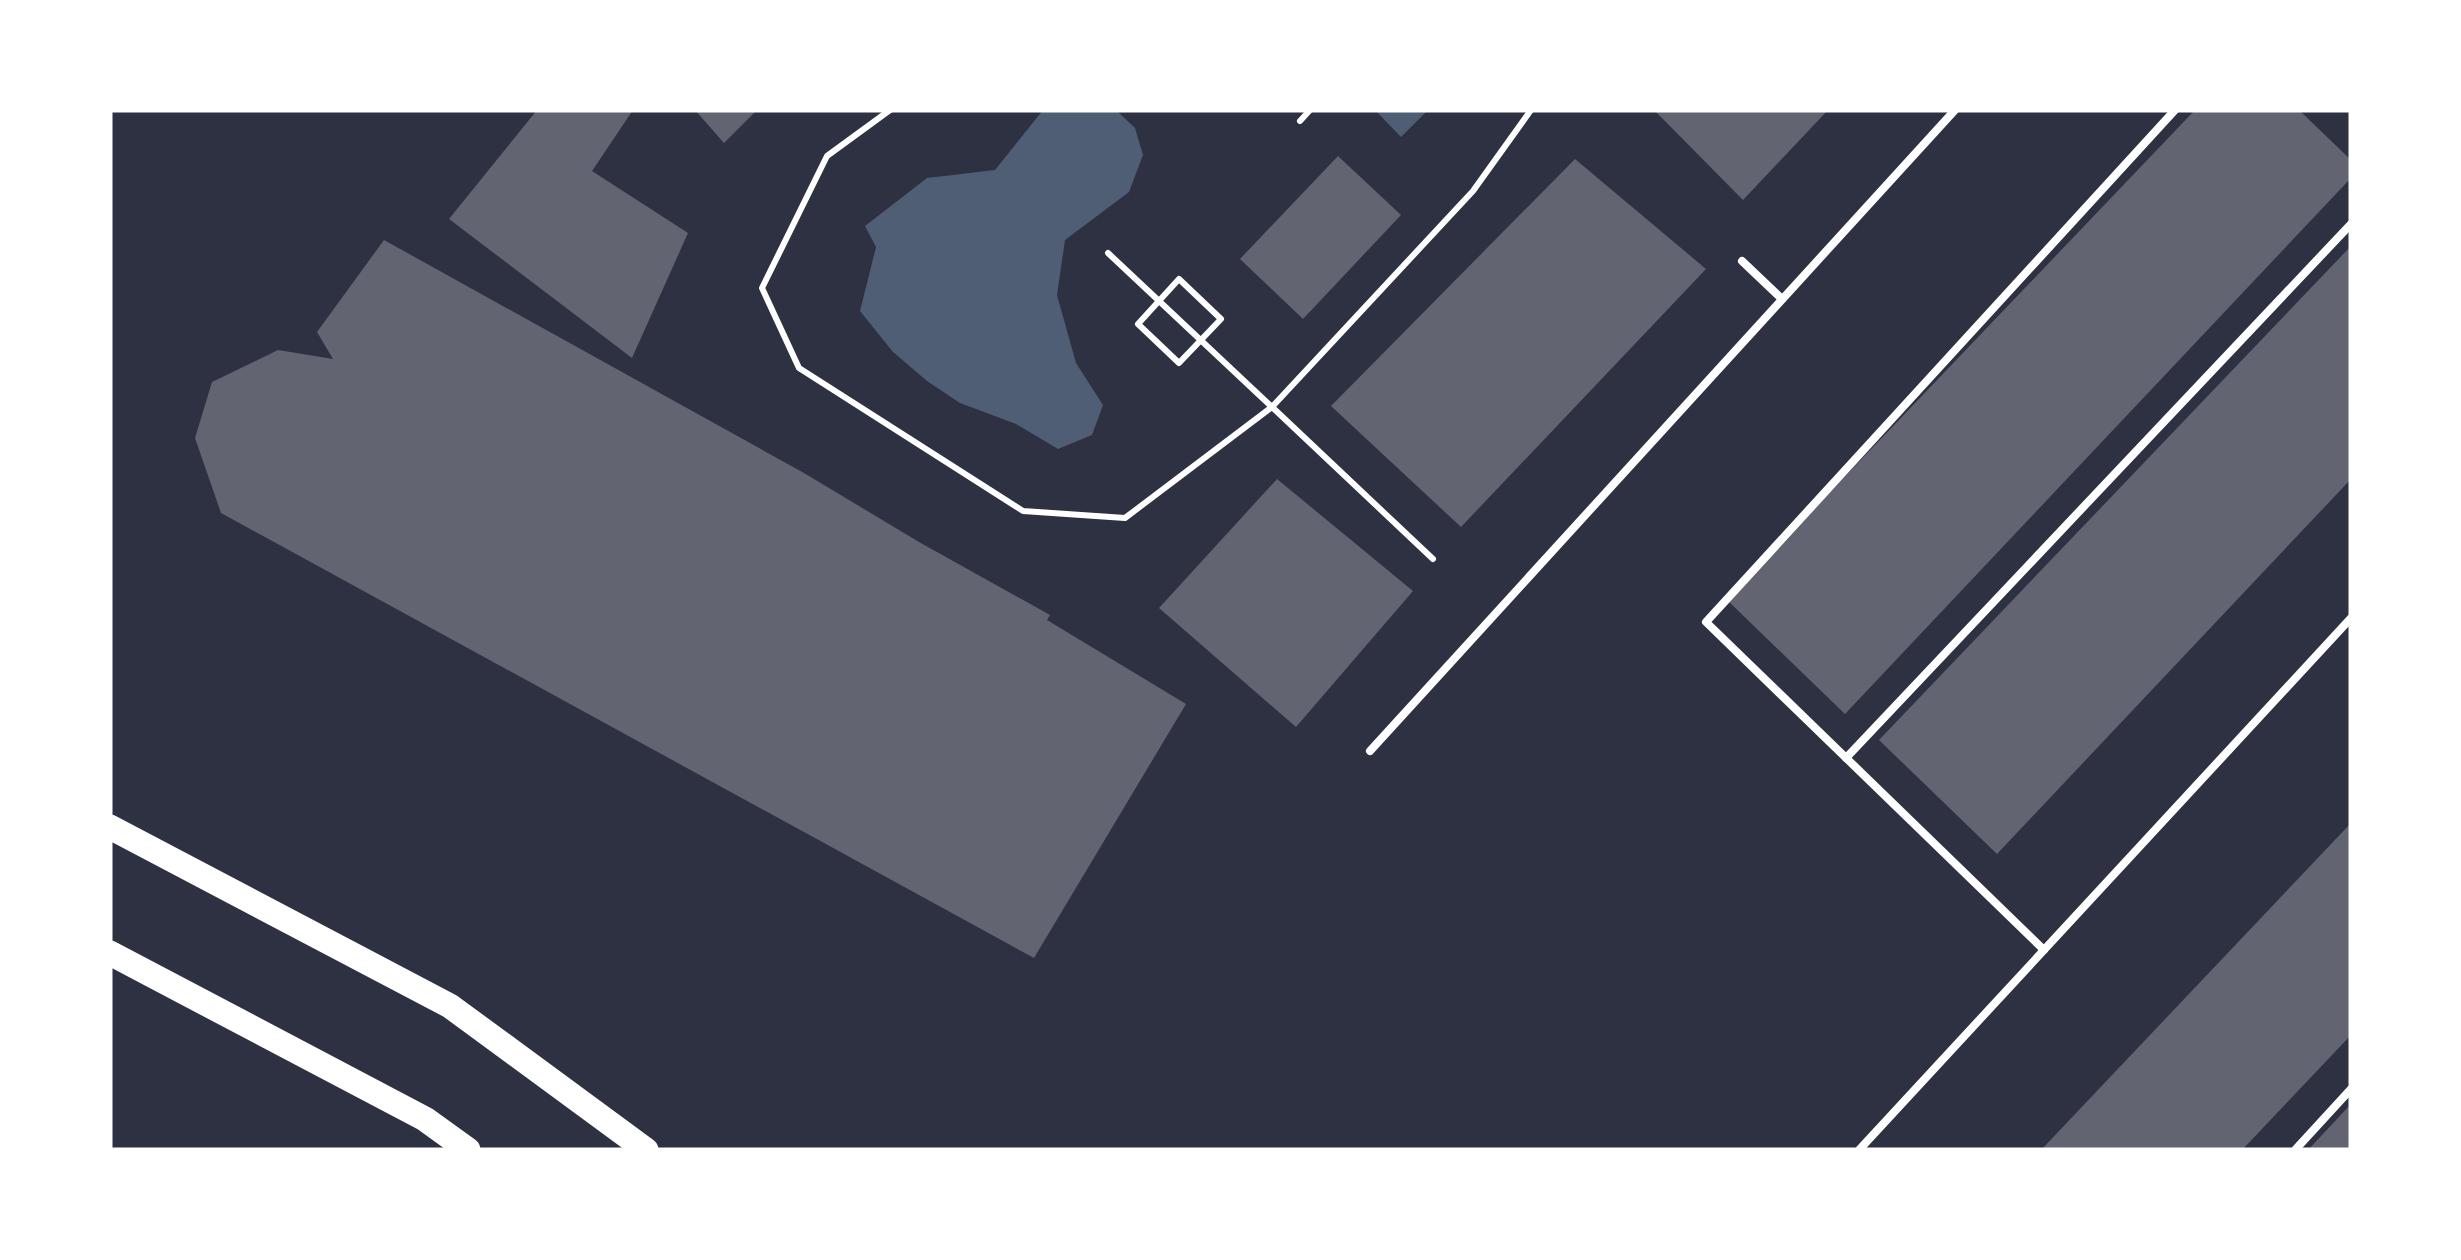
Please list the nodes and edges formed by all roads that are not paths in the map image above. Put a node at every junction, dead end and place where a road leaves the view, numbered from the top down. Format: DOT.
graph roads {
  1 [pos="1955,110"];
  2 [pos="2175,110"];
  3 [pos="2351,224"];
  4 [pos="1742,260"];
  5 [pos="1782,299"];
  6 [pos="2351,618"];
  7 [pos="1370,751"];
  8 [pos="1846,758"];
  9 [pos="110,827"];
  10 [pos="2044,950"];
  11 [pos="110,953"];
  12 [pos="2351,1089"];
  13 [pos="468,1150"];
  14 [pos="646,1150"];
  15 [pos="1859,1150"];
  16 [pos="2295,1150"];
  1 -- 5 [label="lane"];
  2 -- 8 [label="lane"];
  3 -- 8 [label="lane"];
  4 -- 5 [label="lane"];
  5 -- 7 [label="lane"];
  6 -- 10 [label="lane"];
  8 -- 10 [label="lane"];
  9 -- 14 [label="main road"];
  10 -- 15 [label="lane"];
  11 -- 13 [label="main road"];
  12 -- 16 [label="lane"];
}
